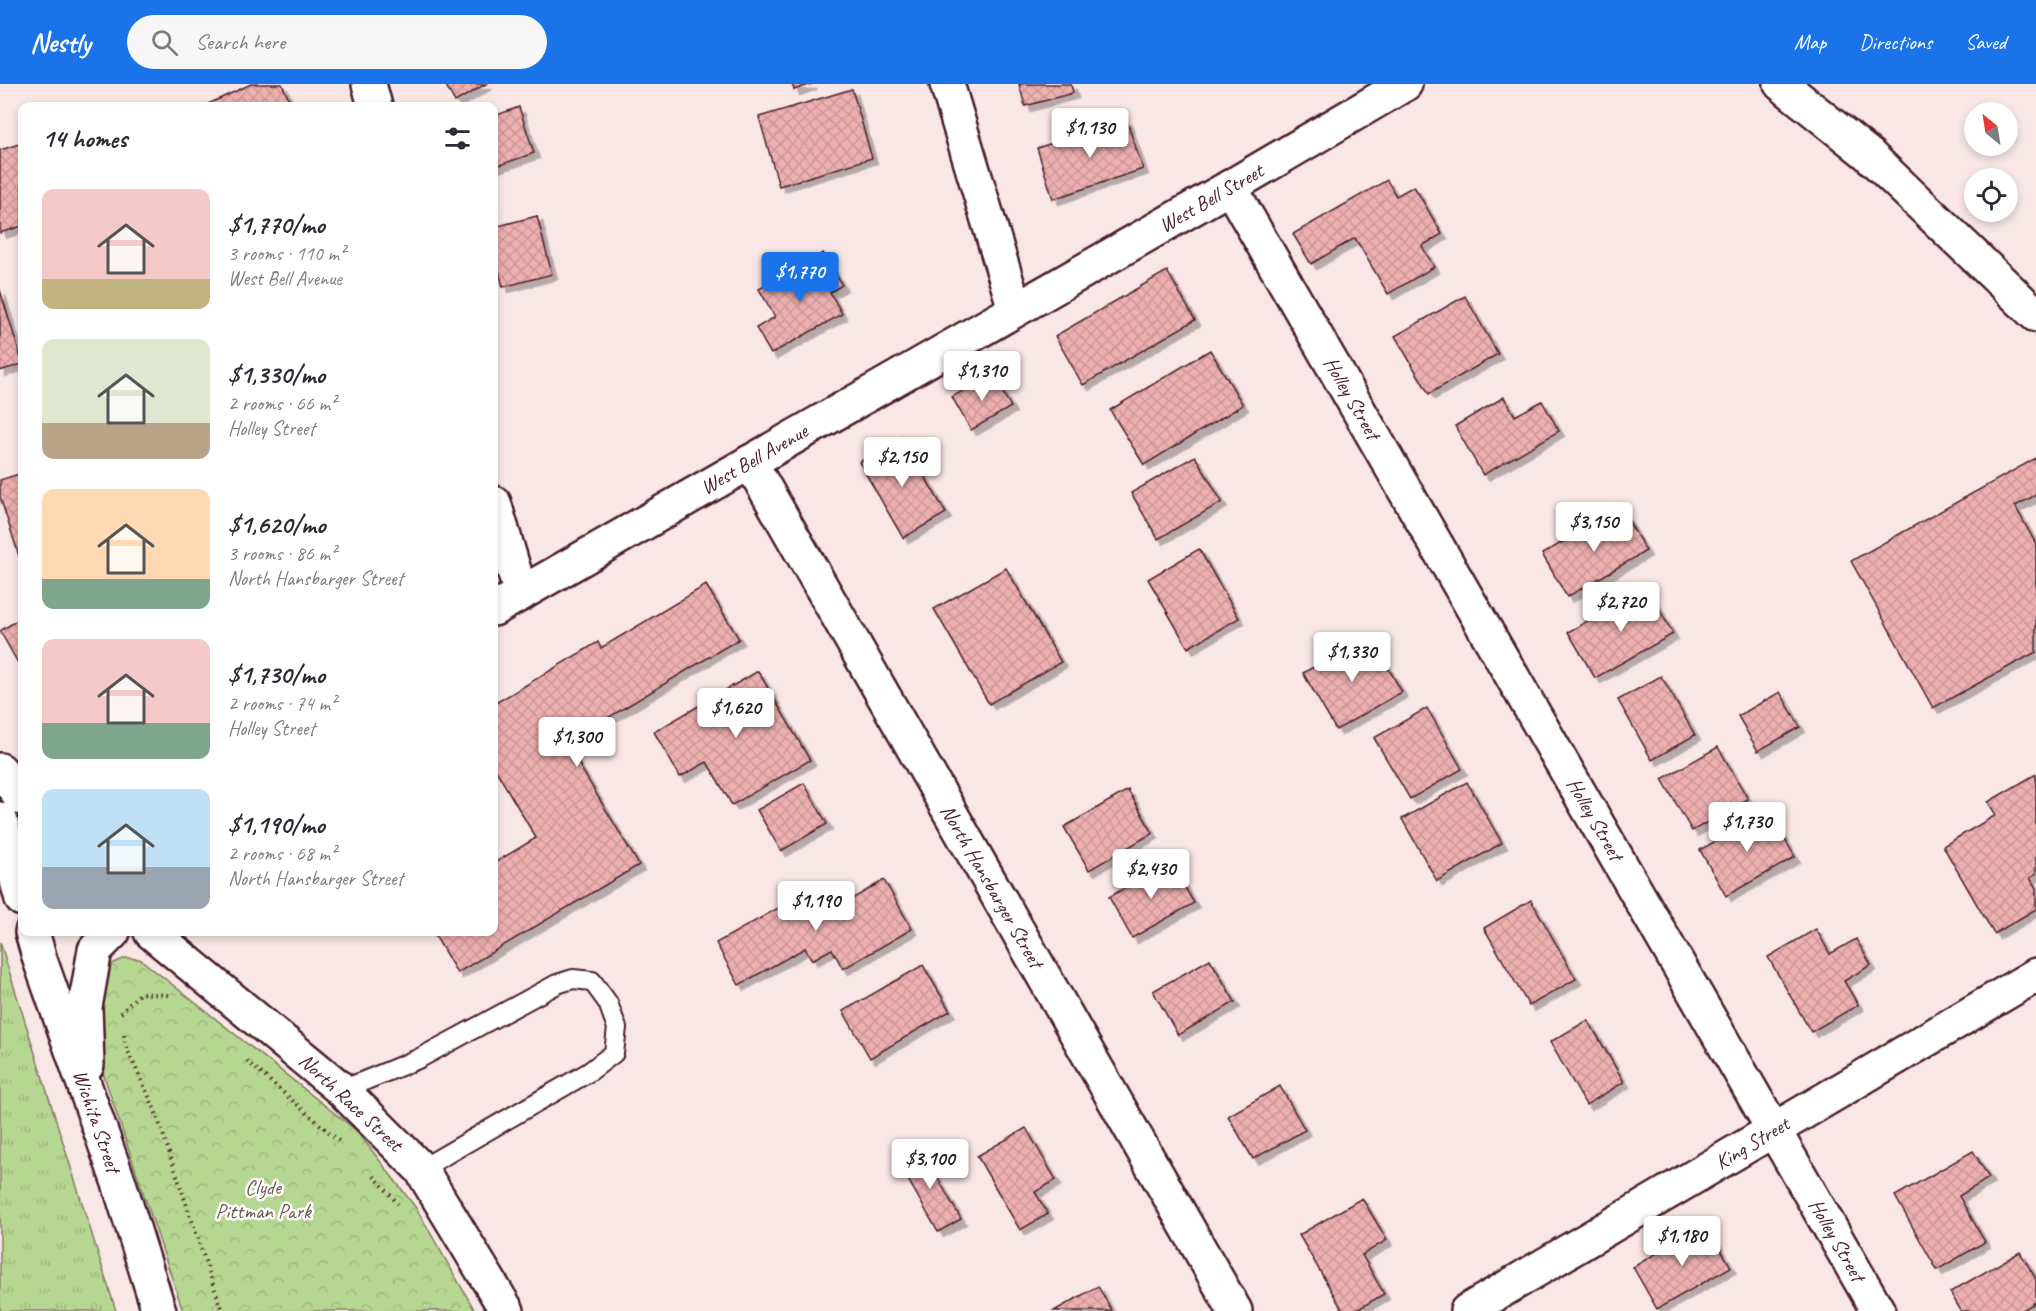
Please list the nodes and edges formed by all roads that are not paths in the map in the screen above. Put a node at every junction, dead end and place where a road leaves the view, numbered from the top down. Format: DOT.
graph roads {
  1 [pos="369,84"];
  2 [pos="948,84"];
  3 [pos="1405,84"];
  4 [pos="1781,84"];
  5 [pos="374,102"];
  6 [pos="1230,187"];
  7 [pos="1015,309"];
  8 [pos="2036,315"];
  9 [pos="750,462"];
  10 [pos="498,533"];
  11 [pos="507,601"];
  12 [pos="0,770"];
  13 [pos="18,793"];
  14 [pos="0,819"];
  15 [pos="18,884"];
  16 [pos="109,936"];
  17 [pos="156,936"];
  18 [pos="40,941"];
  19 [pos="2036,975"];
  20 [pos="342,1090"];
  21 [pos="89,1097"];
  22 [pos="1774,1130"];
  23 [pos="421,1169"];
  24 [pos="159,1311"];
  25 [pos="507,1311"];
  26 [pos="1235,1311"];
  27 [pos="1467,1311"];
  28 [pos="1878,1311"];
  1 -- 5 [label="street"];
  2 -- 7 [label="street"];
  3 -- 6 [label="street, West Bell Street"];
  4 -- 8 [label="street"];
  6 -- 7 [label="street, West Bell Street"];
  6 -- 22 [label="street, Holley Street"];
  7 -- 9 [label="street, West Bell Avenue"];
  9 -- 11 [label="street, West Bell Avenue"];
  9 -- 26 [label="street, North Hansbarger Street"];
  10 -- 11 [label="street"];
  12 -- 13 [label="street"];
  14 -- 15 [label="street"];
  16 -- 21 [label="street"];
  17 -- 20 [label="street, North Race Street"];
  18 -- 21 [label="street, Wichita Street"];
  19 -- 22 [label="street, King Street"];
  20 -- 23 [label="street, North Race Street"];
  20 -- 23 [label="lane"];
  21 -- 24 [label="street, Wichita Street"];
  22 -- 27 [label="street, King Street"];
  22 -- 28 [label="street, Holley Street"];
  23 -- 25 [label="street, North Race Street"];
}
